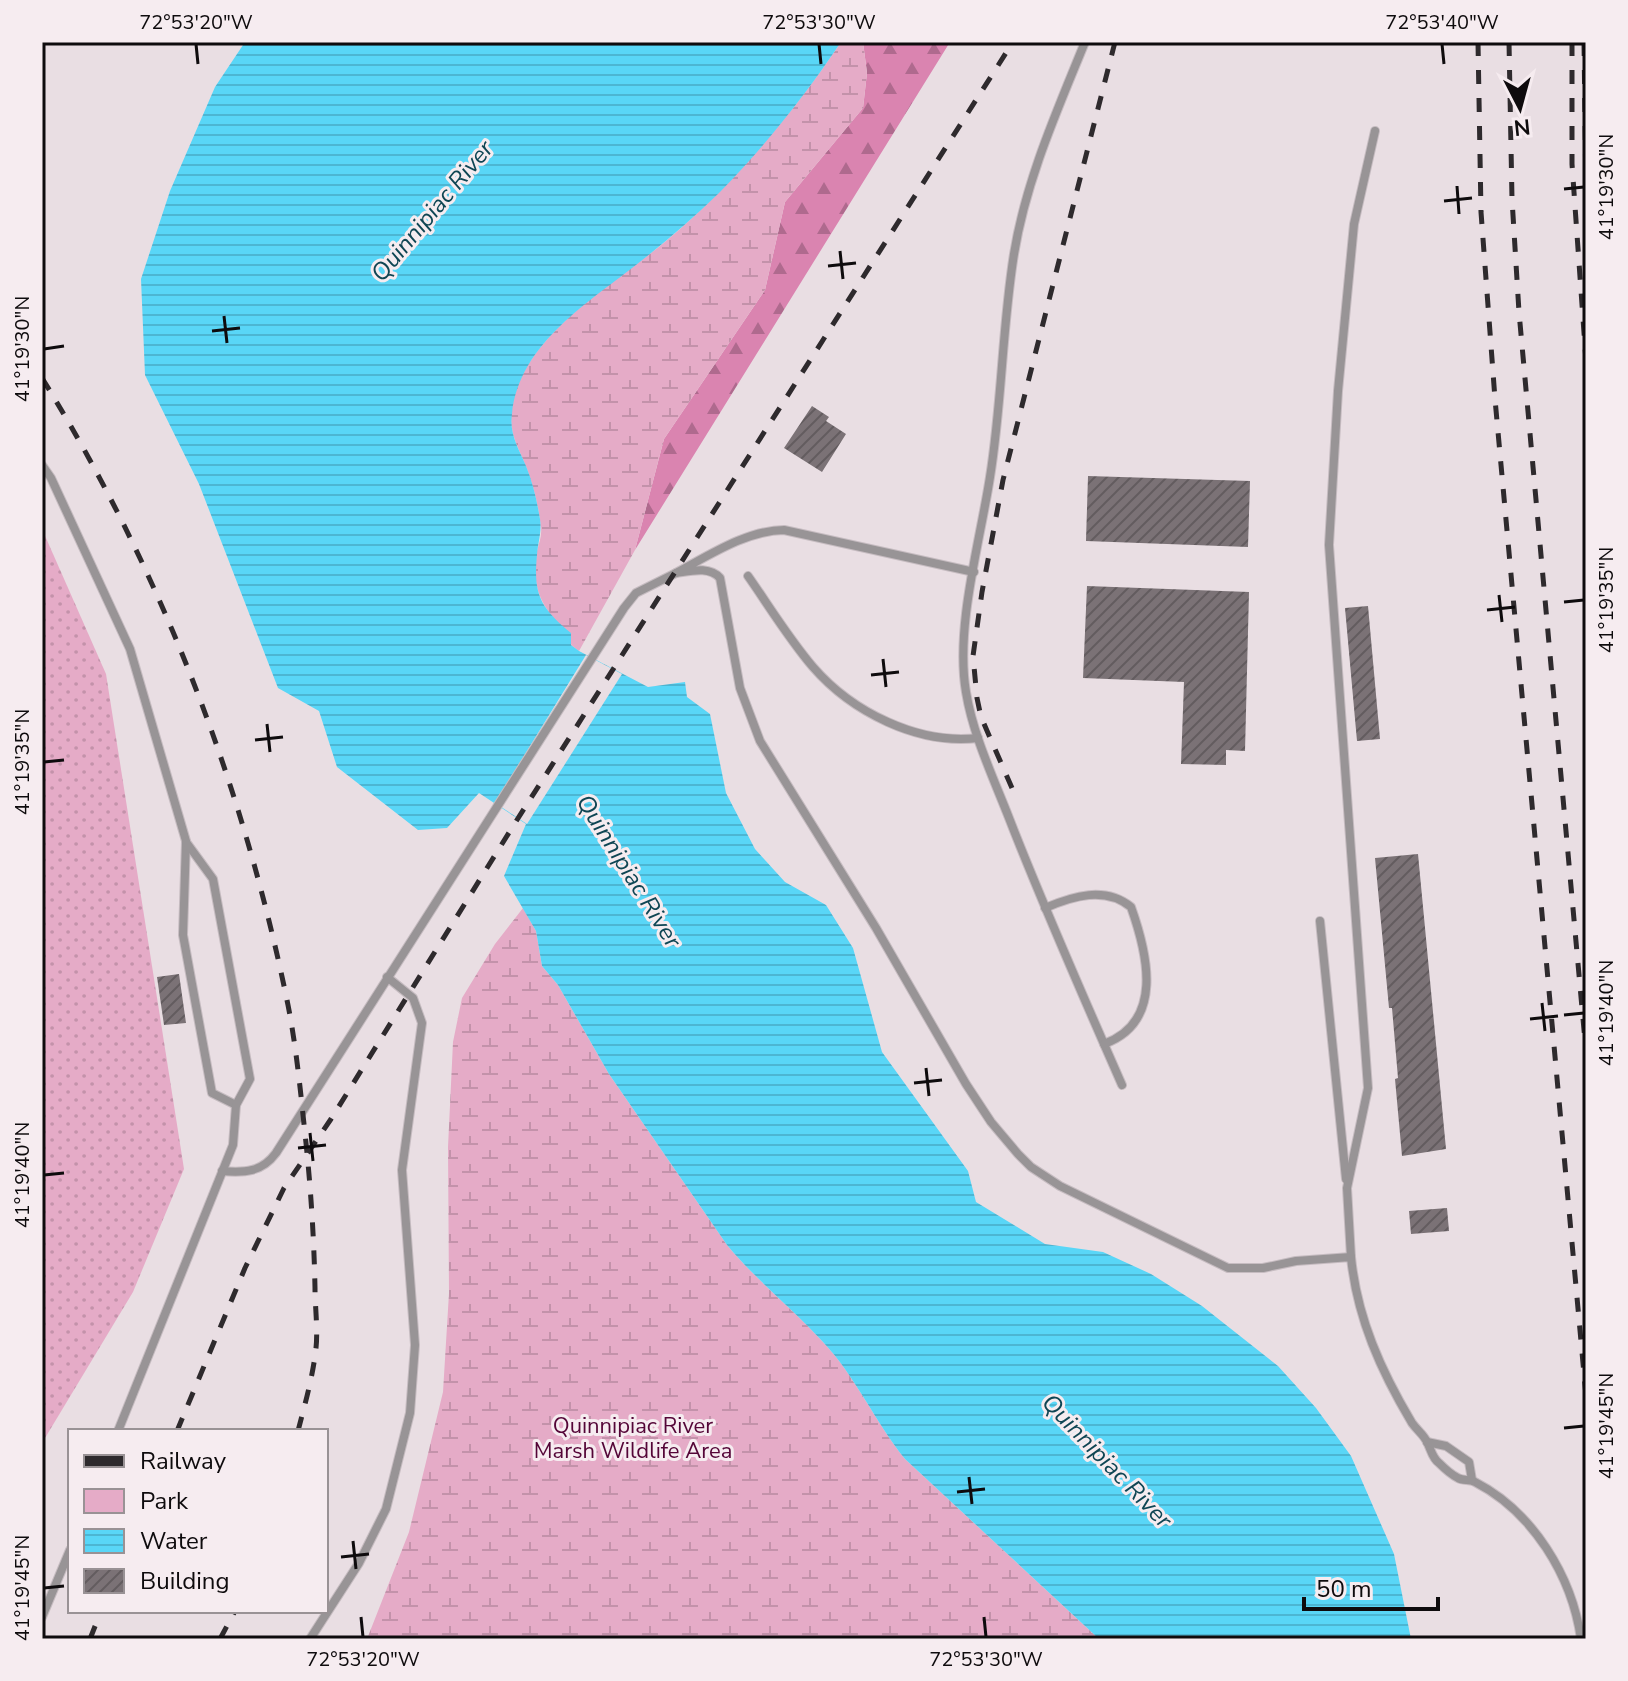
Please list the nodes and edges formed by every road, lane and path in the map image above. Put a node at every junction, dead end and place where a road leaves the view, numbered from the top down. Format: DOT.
graph roads {
  1 [pos="1085,42"];
  2 [pos="1375,131"];
  3 [pos="42,465"];
  4 [pos="974,572"];
  5 [pos="676,573"];
  6 [pos="748,576"];
  7 [pos="978,738"];
  8 [pos="186,841"];
  9 [pos="1045,908"];
  10 [pos="1320,921"];
  11 [pos="387,977"];
  12 [pos="1104,1044"];
  13 [pos="1122,1085"];
  14 [pos="236,1105"];
  15 [pos="222,1171"];
  16 [pos="1347,1188"];
  17 [pos="1351,1257"];
  18 [pos="119,1429"];
  19 [pos="1427,1442"];
  20 [pos="1472,1480"];
  21 [pos="68,1555"];
  22 [pos="328,1611"];
  23 [pos="327,1613"];
  24 [pos="42,1617"];
  25 [pos="310,1639"];
  26 [pos="1581,1639"];
  1 -- 4 [label="lane"];
  2 -- 16 [label="lane"];
  3 -- 8 [label="lane"];
  4 -- 5 [label="lane"];
  4 -- 7 [label="lane"];
  5 -- 11 [label="lane"];
  5 -- 17 [label="lane"];
  6 -- 7 [label="lane"];
  7 -- 9 [label="lane"];
  8 -- 14 [label="lane"];
  8 -- 14 [label="lane"];
  9 -- 12 [label="lane"];
  9 -- 12 [label="lane"];
  10 -- 16 [label="lane"];
  11 -- 15 [label="lane"];
  11 -- 22 [label="lane"];
  12 -- 13 [label="lane"];
  14 -- 15 [label="lane"];
  15 -- 18 [label="lane"];
  16 -- 17 [label="lane"];
  17 -- 19 [label="lane"];
  19 -- 20 [label="lane"];
  19 -- 20 [label="lane"];
  20 -- 26 [label="lane"];
  21 -- 24 [label="lane"];
  23 -- 25 [label="lane"];
}
